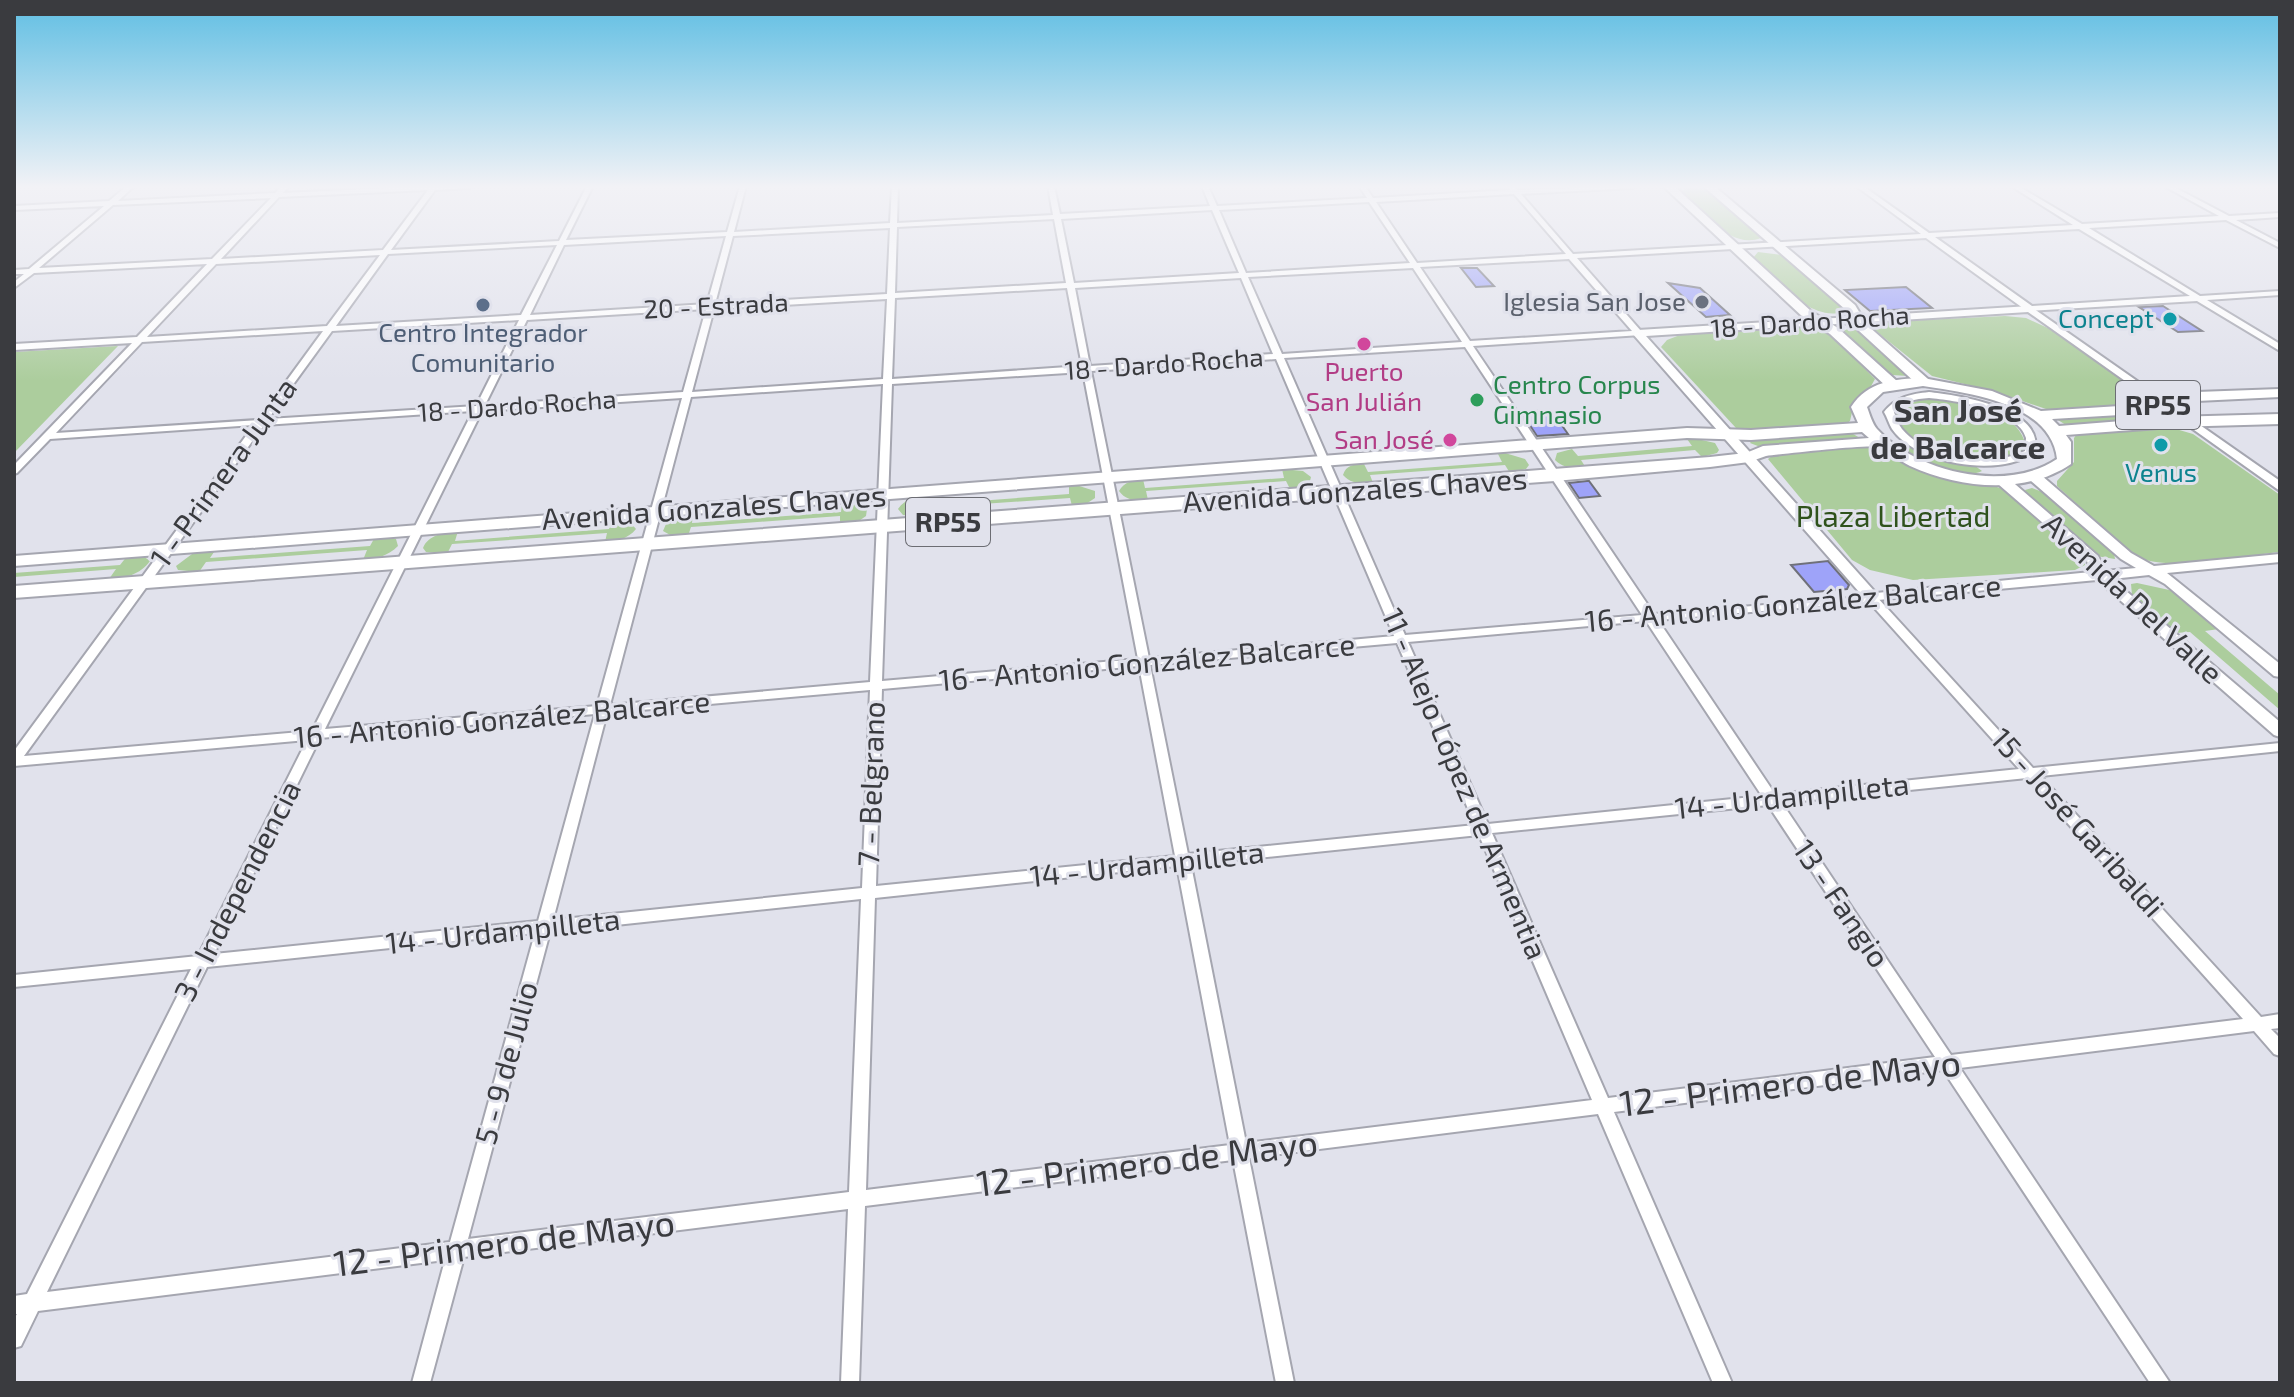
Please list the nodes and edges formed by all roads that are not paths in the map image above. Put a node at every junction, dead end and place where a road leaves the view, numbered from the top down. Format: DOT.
graph roads {
  1 [pos="55,251"];
  2 [pos="225,251"];
  3 [pos="402,251"];
  4 [pos="558,251"];
  5 [pos="725,251"];
  6 [pos="893,251"];
  7 [pos="1064,251"];
  8 [pos="1234,251"];
  9 [pos="1405,251"];
  10 [pos="1569,251"];
  11 [pos="1660,251"];
  12 [pos="1740,251"];
  13 [pos="1752,251"];
  14 [pos="1768,251"];
  15 [pos="1786,251"];
  16 [pos="1951,251"];
  17 [pos="2122,251"];
  18 [pos="386,252"];
  19 [pos="1573,256"];
  20 [pos="1792,257"];
  21 [pos="1747,258"];
  22 [pos="216,261"];
  23 [pos="1414,265"];
  24 [pos="32,271"];
  25 [pos="14,272"];
  26 [pos="1244,275"];
  27 [pos="1070,285"];
  28 [pos="14,286"];
  29 [pos="2280,293"];
  30 [pos="890,296"];
  31 [pos="2197,297"];
  32 [pos="711,306"];
  33 [pos="1803,308"];
  34 [pos="2030,309"];
  35 [pos="1853,314"];
  36 [pos="524,317"];
  37 [pos="1818,322"];
  38 [pos="330,328"];
  39 [pos="1638,333"];
  40 [pos="140,339"];
  41 [pos="1467,344"];
  42 [pos="14,347"];
  43 [pos="2280,348"];
  44 [pos="1279,357"];
  45 [pos="1087,369"];
  46 [pos="887,382"];
  47 [pos="1923,382"];
  48 [pos="1893,385"];
  49 [pos="2280,393"];
  50 [pos="687,395"];
  51 [pos="1936,396"];
  52 [pos="2185,399"];
  53 [pos="2163,403"];
  54 [pos="479,408"];
  55 [pos="2036,416"];
  56 [pos="2280,419"];
  57 [pos="261,422"];
  58 [pos="2220,422"];
  59 [pos="2192,423"];
  60 [pos="1892,424"];
  61 [pos="1865,427"];
  62 [pos="2055,431"];
  63 [pos="2028,432"];
  64 [pos="1687,433"];
  65 [pos="1725,433"];
  66 [pos="47,436"];
  67 [pos="1881,442"];
  68 [pos="1564,444"];
  69 [pos="1536,446"];
  70 [pos="1749,457"];
  71 [pos="1324,462"];
  72 [pos="1710,462"];
  73 [pos="1289,464"];
  74 [pos="1985,464"];
  75 [pos="14,471"];
  76 [pos="1584,474"];
  77 [pos="1138,476"];
  78 [pos="1555,476"];
  79 [pos="1108,478"];
  80 [pos="2036,478"];
  81 [pos="2003,481"];
  82 [pos="2280,487"];
  83 [pos="1338,493"];
  84 [pos="883,495"];
  85 [pos="1300,496"];
  86 [pos="848,498"];
  87 [pos="1145,507"];
  88 [pos="690,509"];
  89 [pos="1114,510"];
  90 [pos="655,512"];
  91 [pos="882,527"];
  92 [pos="418,530"];
  93 [pos="848,530"];
  94 [pos="385,532"];
  95 [pos="683,542"];
  96 [pos="647,545"];
  97 [pos="169,549"];
  98 [pos="2280,558"];
  99 [pos="14,561"];
  100 [pos="402,563"];
  101 [pos="367,566"];
  102 [pos="2150,570"];
  103 [pos="2099,575"];
  104 [pos="144,582"];
  105 [pos="14,592"];
  106 [pos="2184,592"];
  107 [pos="1872,598"];
  108 [pos="2124,598"];
  109 [pos="1650,618"];
  110 [pos="1401,640"];
  111 [pos="1144,662"];
  112 [pos="2280,672"];
  113 [pos="876,687"];
  114 [pos="602,711"];
  115 [pos="2278,729"];
  116 [pos="315,736"];
  117 [pos="2280,747"];
  118 [pos="14,760"];
  119 [pos="2033,772"];
  120 [pos="1771,799"];
  121 [pos="1483,829"];
  122 [pos="1183,862"];
  123 [pos="868,894"];
  124 [pos="544,928"];
  125 [pos="202,963"];
  126 [pos="14,981"];
  127 [pos="2280,1021"];
  128 [pos="2258,1024"];
  129 [pos="2280,1049"];
  130 [pos="1947,1063"];
  131 [pos="1603,1106"];
  132 [pos="1240,1151"];
  133 [pos="857,1199"];
  134 [pos="457,1249"];
  135 [pos="32,1302"];
  136 [pos="14,1305"];
  137 [pos="14,1339"];
  138 [pos="421,1383"];
  139 [pos="850,1383"];
  140 [pos="1285,1383"];
  141 [pos="1723,1383"];
  142 [pos="2161,1383"];
  1 -- 24 [label="street"];
  2 -- 22 [label="street"];
  3 -- 18 [label="street"];
  4 -- 36 [label="street, 3 - Independencia"];
  5 -- 32 [label="street, 5 - 9 de Julio"];
  6 -- 30 [label="street, 7 - Belgrano"];
  7 -- 27 [label="street"];
  8 -- 26 [label="street, 11 - Alejo López de Armentia"];
  9 -- 23 [label="street, 13 - Fangio"];
  10 -- 19 [label="street"];
  11 -- 19 [label="street, 20 - Estrada"];
  12 -- 21 [label="main road"];
  13 -- 21 [label="main road"];
  14 -- 20 [label="main road"];
  15 -- 20 [label="main road"];
  16 -- 34 [label="street"];
  17 -- 31 [label="street"];
  18 -- 22 [label="street"];
  18 -- 38 [label="street, 1 - Primera Junta"];
  19 -- 23 [label="street, 20 - Estrada"];
  19 -- 39 [label="street"];
  20 -- 35 [label="main road"];
  21 -- 33 [label="main road"];
  22 -- 24 [label="street"];
  22 -- 40 [label="street"];
  23 -- 26 [label="street, 20 - Estrada"];
  23 -- 41 [label="street, 13 - Fangio"];
  24 -- 25 [label="street"];
  24 -- 28 [label="street"];
  26 -- 27 [label="street, 20 - Estrada"];
  26 -- 44 [label="street, 11 - Alejo López de Armentia"];
  27 -- 30 [label="street, 20 - Estrada"];
  27 -- 45 [label="street"];
  29 -- 31 [label="street, 18 - Dardo Rocha"];
  30 -- 32 [label="street, 20 - Estrada"];
  30 -- 46 [label="street, 7 - Belgrano"];
  31 -- 34 [label="street, 18 - Dardo Rocha"];
  31 -- 43 [label="street"];
  32 -- 36 [label="street, 20 - Estrada"];
  32 -- 50 [label="street, 5 - 9 de Julio"];
  33 -- 35 [label="main road"];
  33 -- 37 [label="main road"];
  34 -- 35 [label="street, 18 - Dardo Rocha"];
  34 -- 53 [label="street"];
  35 -- 37 [label="street, 18 - Dardo Rocha"];
  35 -- 47 [label="main road"];
  36 -- 38 [label="street, 20 - Estrada"];
  36 -- 54 [label="street, 3 - Independencia"];
  37 -- 39 [label="street, 18 - Dardo Rocha"];
  37 -- 48 [label="main road"];
  38 -- 40 [label="street, 20 - Estrada"];
  38 -- 57 [label="street, 1 - Primera Junta"];
  39 -- 41 [label="street, 18 - Dardo Rocha"];
  39 -- 65 [label="street"];
  40 -- 42 [label="street, 20 - Estrada"];
  40 -- 66 [label="street"];
  41 -- 44 [label="street, 18 - Dardo Rocha"];
  41 -- 69 [label="street, 13 - Fangio"];
  44 -- 45 [label="street, 18 - Dardo Rocha"];
  44 -- 71 [label="street, 11 - Alejo López de Armentia"];
  45 -- 46 [label="street, 18 - Dardo Rocha"];
  45 -- 79 [label="street"];
  46 -- 50 [label="street, 18 - Dardo Rocha"];
  46 -- 84 [label="street, 7 - Belgrano"];
  47 -- 48 [label="main road, RP55"];
  47 -- 51 [label="street"];
  47 -- 55 [label="main road, RP55"];
  48 -- 61 [label="main road, RP55"];
  49 -- 52 [label="main road, RP55"];
  50 -- 54 [label="street, 18 - Dardo Rocha"];
  50 -- 90 [label="street, 5 - 9 de Julio"];
  51 -- 60 [label="street"];
  51 -- 63 [label="street"];
  52 -- 53 [label="main road, RP55"];
  52 -- 58 [label="main road"];
  53 -- 55 [label="main road, RP55"];
  53 -- 59 [label="street"];
  54 -- 57 [label="street, 18 - Dardo Rocha"];
  54 -- 92 [label="street, 3 - Independencia"];
  55 -- 62 [label="main road, RP55"];
  56 -- 58 [label="main road, RP55"];
  57 -- 66 [label="street, 18 - Dardo Rocha"];
  57 -- 97 [label="street, 1 - Primera Junta"];
  58 -- 59 [label="main road, RP55"];
  59 -- 62 [label="main road, RP55"];
  59 -- 82 [label="street"];
  60 -- 61 [label="street, Avenida Gonzales Chaves"];
  60 -- 74 [label="street"];
  61 -- 65 [label="main road, Avenida Gonzales Chaves / RP55"];
  61 -- 67 [label="main road"];
  62 -- 63 [label="street"];
  62 -- 80 [label="main road"];
  63 -- 74 [label="street"];
  64 -- 65 [label="main road, Avenida Gonzales Chaves / RP55"];
  64 -- 68 [label="main road, Avenida Gonzales Chaves / RP55"];
  64 -- 72 [label="main road"];
  65 -- 70 [label="street"];
  66 -- 75 [label="street"];
  67 -- 70 [label="main road, Avenida Gonzales Chaves / RP55"];
  67 -- 81 [label="main road"];
  68 -- 69 [label="main road, Avenida Gonzales Chaves / RP55"];
  68 -- 76 [label="main road"];
  69 -- 71 [label="main road, Avenida Gonzales Chaves / RP55"];
  69 -- 78 [label="street, 13 - Fangio"];
  70 -- 72 [label="main road, Avenida Gonzales Chaves / RP55"];
  70 -- 107 [label="street"];
  71 -- 73 [label="main road, Avenida Gonzales Chaves / RP55"];
  71 -- 83 [label="street, 11 - Alejo López de Armentia"];
  72 -- 76 [label="main road, Avenida Gonzales Chaves / RP55"];
  73 -- 77 [label="main road, Avenida Gonzales Chaves / RP55"];
  73 -- 85 [label="main road"];
  74 -- 81 [label="street, Avenida Del Valle"];
  76 -- 78 [label="main road, Avenida Gonzales Chaves / RP55"];
  77 -- 79 [label="main road, Avenida Gonzales Chaves / RP55"];
  77 -- 87 [label="main road"];
  78 -- 83 [label="main road, Avenida Gonzales Chaves / RP55"];
  78 -- 109 [label="street, 13 - Fangio"];
  79 -- 84 [label="main road, Avenida Gonzales Chaves / RP55"];
  79 -- 89 [label="street"];
  80 -- 81 [label="main road"];
  80 -- 102 [label="street, Avenida Del Valle"];
  81 -- 103 [label="street, Avenida Del Valle"];
  83 -- 85 [label="main road, Avenida Gonzales Chaves / RP55"];
  83 -- 110 [label="street, 11 - Alejo López de Armentia"];
  84 -- 86 [label="main road, Avenida Gonzales Chaves / RP55"];
  84 -- 91 [label="street, 7 - Belgrano"];
  85 -- 87 [label="main road, Avenida Gonzales Chaves / RP55"];
  86 -- 88 [label="main road, Avenida Gonzales Chaves / RP55"];
  86 -- 93 [label="main road"];
  87 -- 89 [label="main road, Avenida Gonzales Chaves / RP55"];
  88 -- 90 [label="main road, Avenida Gonzales Chaves / RP55"];
  88 -- 95 [label="main road"];
  89 -- 91 [label="main road, Avenida Gonzales Chaves / RP55"];
  89 -- 111 [label="street"];
  90 -- 92 [label="main road, Avenida Gonzales Chaves / RP55"];
  90 -- 96 [label="street, 5 - 9 de Julio"];
  91 -- 93 [label="main road, Avenida Gonzales Chaves / RP55"];
  91 -- 113 [label="street, 7 - Belgrano"];
  92 -- 94 [label="main road, Avenida Gonzales Chaves / RP55"];
  92 -- 100 [label="street, 3 - Independencia"];
  93 -- 95 [label="main road, Avenida Gonzales Chaves / RP55"];
  94 -- 97 [label="main road, Avenida Gonzales Chaves / RP55"];
  94 -- 101 [label="main road"];
  95 -- 96 [label="main road, Avenida Gonzales Chaves / RP55"];
  96 -- 100 [label="main road, Avenida Gonzales Chaves / RP55"];
  96 -- 114 [label="street, 5 - 9 de Julio"];
  97 -- 99 [label="main road, Avenida Gonzales Chaves / RP55"];
  97 -- 104 [label="street, 1 - Primera Junta"];
  98 -- 102 [label="street, 16 - Antonio González Balcarce"];
  100 -- 101 [label="main road, Avenida Gonzales Chaves / RP55"];
  100 -- 116 [label="street, 3 - Independencia"];
  101 -- 104 [label="main road, Avenida Gonzales Chaves / RP55"];
  102 -- 103 [label="street, 16 - Antonio González Balcarce"];
  102 -- 106 [label="street, Avenida Del Valle"];
  103 -- 107 [label="street, 16 - Antonio González Balcarce"];
  103 -- 108 [label="street, Avenida Del Valle"];
  104 -- 105 [label="main road, Avenida Gonzales Chaves / RP55"];
  104 -- 118 [label="street, 1 - Primera Junta"];
  106 -- 108 [label="street"];
  106 -- 112 [label="street, Avenida Del Valle"];
  107 -- 109 [label="street, 16 - Antonio González Balcarce"];
  107 -- 119 [label="street, 15 - José Garibaldi"];
  108 -- 115 [label="street, Avenida Del Valle"];
  109 -- 110 [label="street, 16 - Antonio González Balcarce"];
  109 -- 120 [label="street, 13 - Fangio"];
  110 -- 111 [label="street, 16 - Antonio González Balcarce"];
  110 -- 121 [label="street, 11 - Alejo López de Armentia"];
  111 -- 113 [label="street, 16 - Antonio González Balcarce"];
  111 -- 122 [label="street"];
  113 -- 114 [label="street, 16 - Antonio González Balcarce"];
  113 -- 123 [label="street, 7 - Belgrano"];
  114 -- 116 [label="street, 16 - Antonio González Balcarce"];
  114 -- 124 [label="street, 5 - 9 de Julio"];
  116 -- 118 [label="street, 16 - Antonio González Balcarce"];
  116 -- 125 [label="street, 3 - Independencia"];
  117 -- 119 [label="street, 14 - Urdampilleta"];
  119 -- 120 [label="street, 14 - Urdampilleta"];
  119 -- 128 [label="street, 15 - José Garibaldi"];
  120 -- 121 [label="street, 14 - Urdampilleta"];
  120 -- 130 [label="street, 13 - Fangio"];
  121 -- 122 [label="street, 14 - Urdampilleta"];
  121 -- 131 [label="street, 11 - Alejo López de Armentia"];
  122 -- 123 [label="street, 14 - Urdampilleta"];
  122 -- 132 [label="street"];
  123 -- 124 [label="street, 14 - Urdampilleta"];
  123 -- 133 [label="street, 7 - Belgrano"];
  124 -- 125 [label="street, 14 - Urdampilleta"];
  124 -- 134 [label="street, 5 - 9 de Julio"];
  125 -- 126 [label="street, 14 - Urdampilleta"];
  125 -- 135 [label="street, 3 - Independencia"];
  127 -- 128 [label="street, 12 - Primero de Mayo"];
  128 -- 129 [label="street, 15 - José Garibaldi"];
  128 -- 130 [label="street, 12 - Primero de Mayo"];
  130 -- 131 [label="street, 12 - Primero de Mayo"];
  130 -- 142 [label="street, 13 - Fangio"];
  131 -- 132 [label="street, 12 - Primero de Mayo"];
  131 -- 141 [label="street, 11 - Alejo López de Armentia"];
  132 -- 133 [label="street, 12 - Primero de Mayo"];
  132 -- 140 [label="street"];
  133 -- 134 [label="street, 12 - Primero de Mayo"];
  133 -- 139 [label="street, 7 - Belgrano"];
  134 -- 135 [label="street, 12 - Primero de Mayo"];
  134 -- 138 [label="street, 5 - 9 de Julio"];
  135 -- 136 [label="street, 12 - Primero de Mayo"];
  135 -- 137 [label="street, 3 - Independencia"];
}
